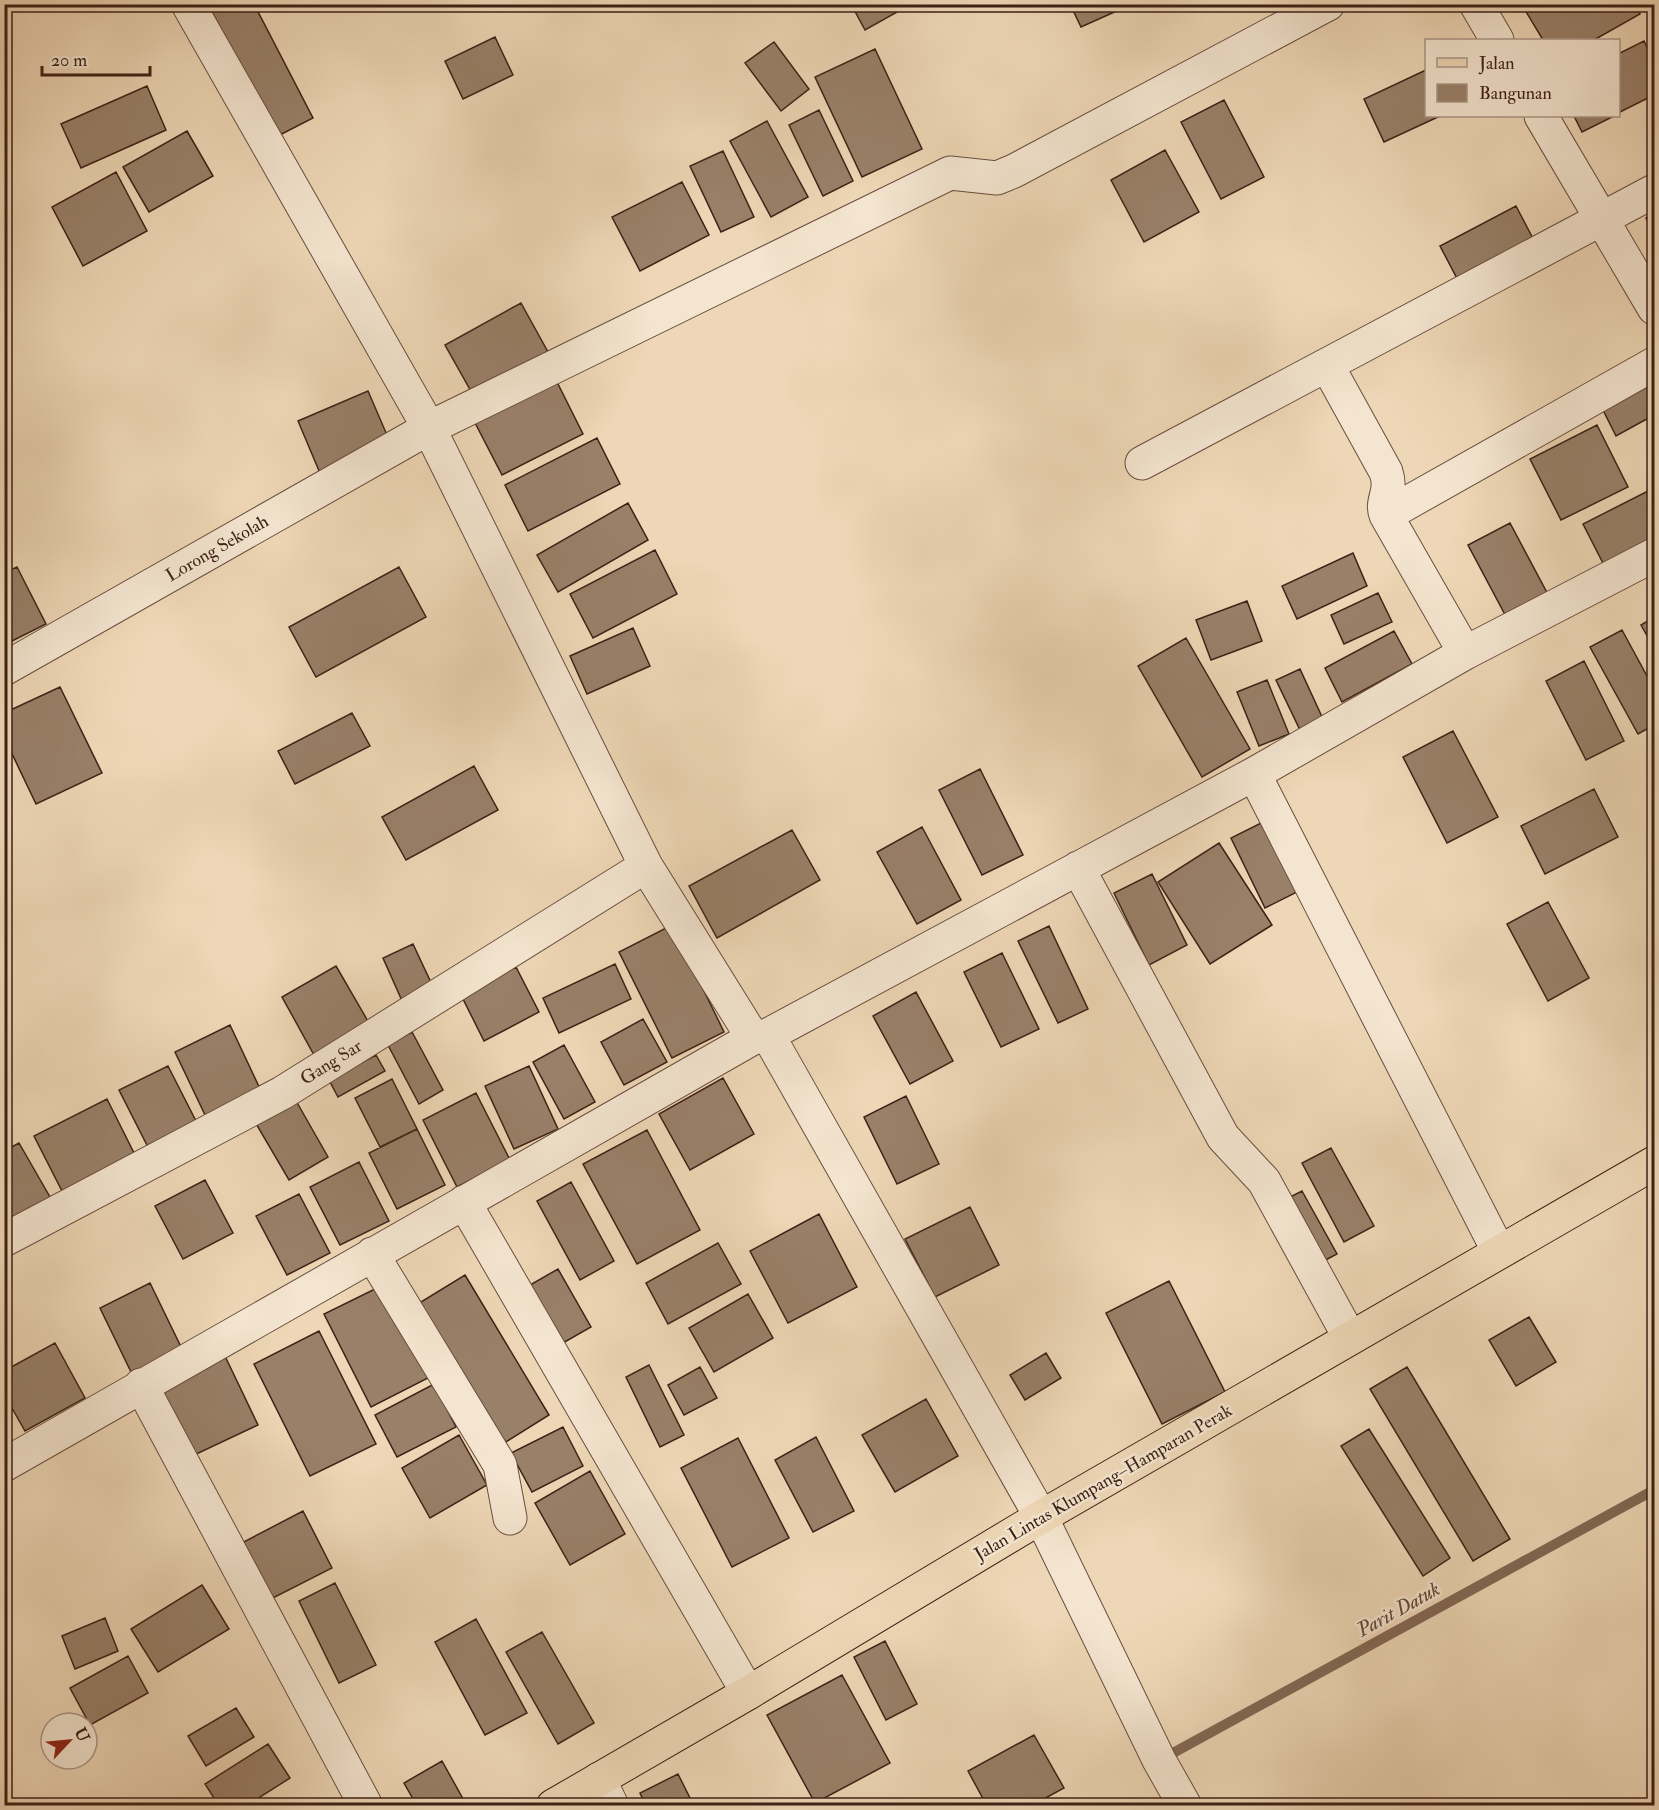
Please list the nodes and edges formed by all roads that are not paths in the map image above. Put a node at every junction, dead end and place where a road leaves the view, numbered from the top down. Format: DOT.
graph roads {
  1 [pos="188,4"];
  2 [pos="1328,4"];
  3 [pos="1479,6"];
  4 [pos="1496,39"];
  5 [pos="1542,117"];
  6 [pos="1654,191"];
  7 [pos="1602,220"];
  8 [pos="1654,309"];
  9 [pos="1654,364"];
  10 [pos="1327,365"];
  11 [pos="429,428"];
  12 [pos="1142,463"];
  13 [pos="1386,515"];
  14 [pos="1654,555"];
  15 [pos="1465,653"];
  16 [pos="4,669"];
  17 [pos="1254,774"];
  18 [pos="646,866"];
  19 [pos="1078,868"];
  20 [pos="760,1036"];
  21 [pos="1654,1163"];
  22 [pos="464,1202"];
  23 [pos="4,1240"];
  24 [pos="1499,1252"];
  25 [pos="372,1254"];
  26 [pos="1350,1338"];
  27 [pos="141,1385"];
  28 [pos="4,1465"];
  29 [pos="1041,1516"];
  30 [pos="510,1518"];
  31 [pos="748,1693"];
  32 [pos="606,1792"];
  33 [pos="366,1806"];
  34 [pos="553,1806"];
  35 [pos="1185,1806"];
  1 -- 11 [label="street"];
  2 -- 11 [label="street, Lorong Sekolah"];
  3 -- 4 [label="street"];
  5 -- 7 [label="street"];
  6 -- 7 [label="street"];
  7 -- 8 [label="street"];
  7 -- 10 [label="street"];
  9 -- 13 [label="street"];
  10 -- 12 [label="street"];
  10 -- 13 [label="street"];
  11 -- 16 [label="street, Lorong Sekolah"];
  11 -- 18 [label="street"];
  13 -- 15 [label="street"];
  14 -- 15 [label="street"];
  15 -- 17 [label="street"];
  17 -- 19 [label="street"];
  17 -- 24 [label="street"];
  18 -- 20 [label="street"];
  18 -- 23 [label="street, Gang Sar"];
  19 -- 20 [label="street"];
  19 -- 26 [label="street"];
  20 -- 22 [label="street"];
  20 -- 29 [label="street"];
  21 -- 24 [label="main road, Jalan Lintas Klumpang–Hamparan Perak"];
  22 -- 25 [label="street"];
  22 -- 31 [label="street"];
  24 -- 26 [label="main road, Jalan Lintas Klumpang–Hamparan Perak"];
  25 -- 27 [label="street"];
  25 -- 30 [label="street"];
  26 -- 29 [label="main road, Jalan Lintas Klumpang–Hamparan Perak"];
  27 -- 28 [label="street"];
  27 -- 33 [label="street"];
  29 -- 31 [label="main road, Jalan Lintas Klumpang–Hamparan Perak"];
  29 -- 35 [label="street"];
  31 -- 32 [label="main road, Jalan Lintas Klumpang–Hamparan Perak"];
  32 -- 34 [label="main road, Jalan Lintas Klumpang–Hamparan Perak"];
}
